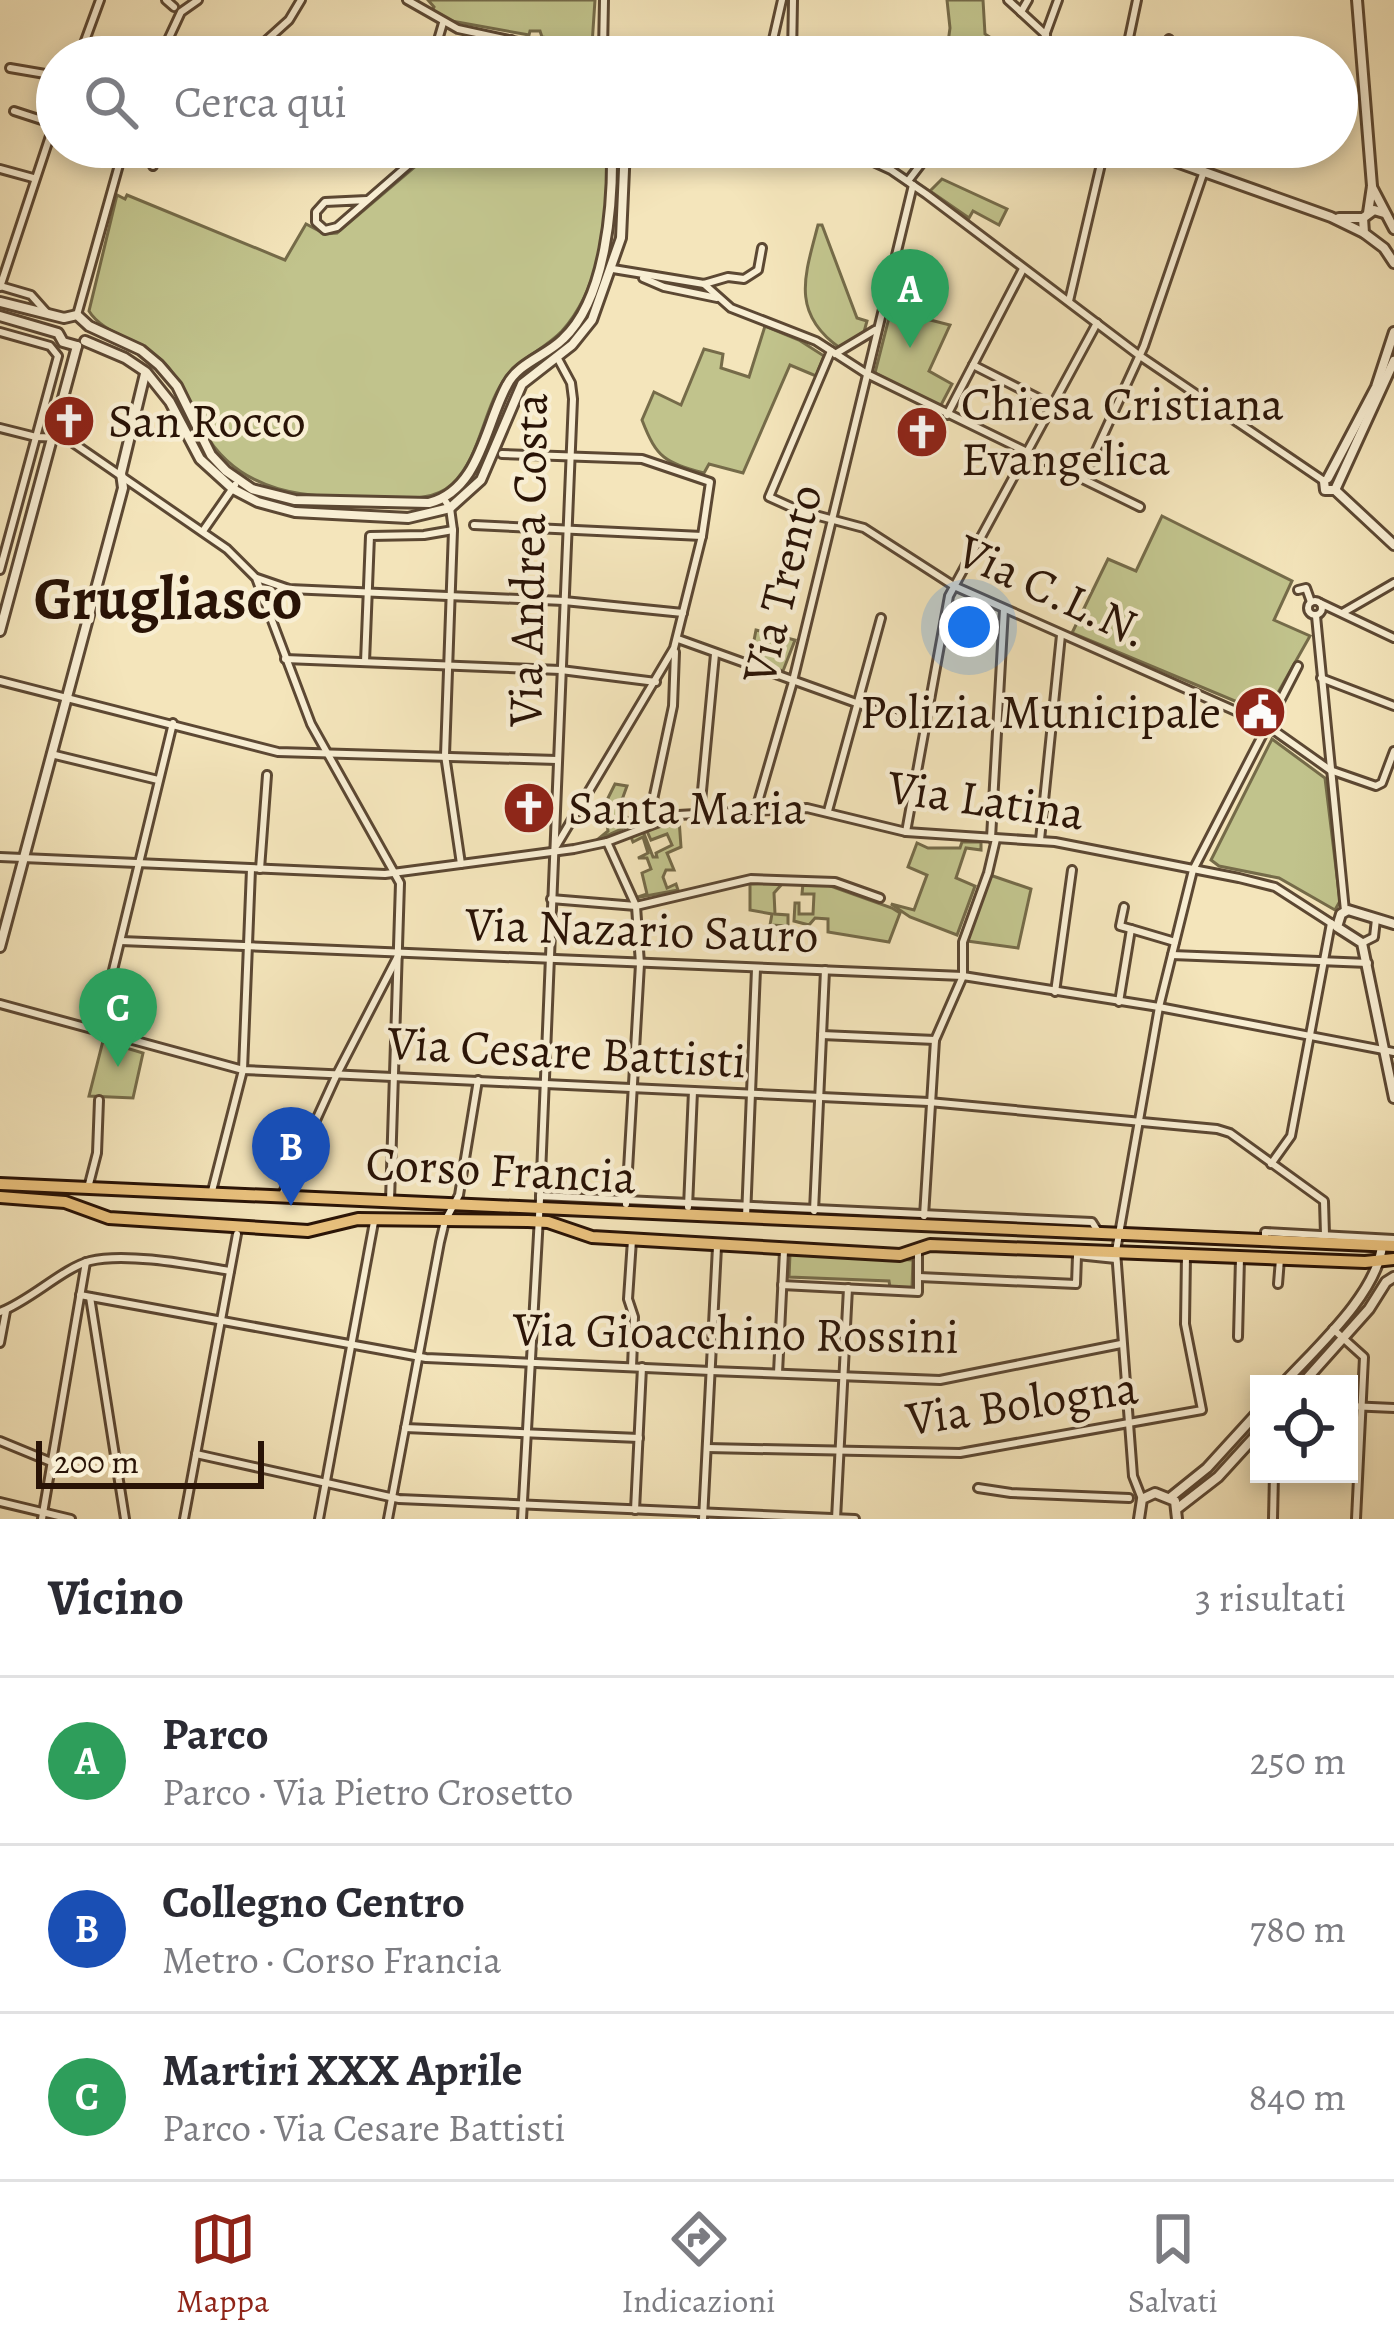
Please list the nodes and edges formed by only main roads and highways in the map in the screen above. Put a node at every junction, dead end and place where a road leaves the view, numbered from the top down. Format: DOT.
graph roads {
  1 [pos="0,1184"];
  2 [pos="0,1197"];
  3 [pos="539,1208"];
  4 [pos="1390,1253"];
  1 -- 3 [label="main road, Corso Francia"];
  2 -- 3 [label="main road, Corso Francia"];
  3 -- 4 [label="main road, Corso Francia"];
  3 -- 4 [label="main road, Corso Francia"];
}
